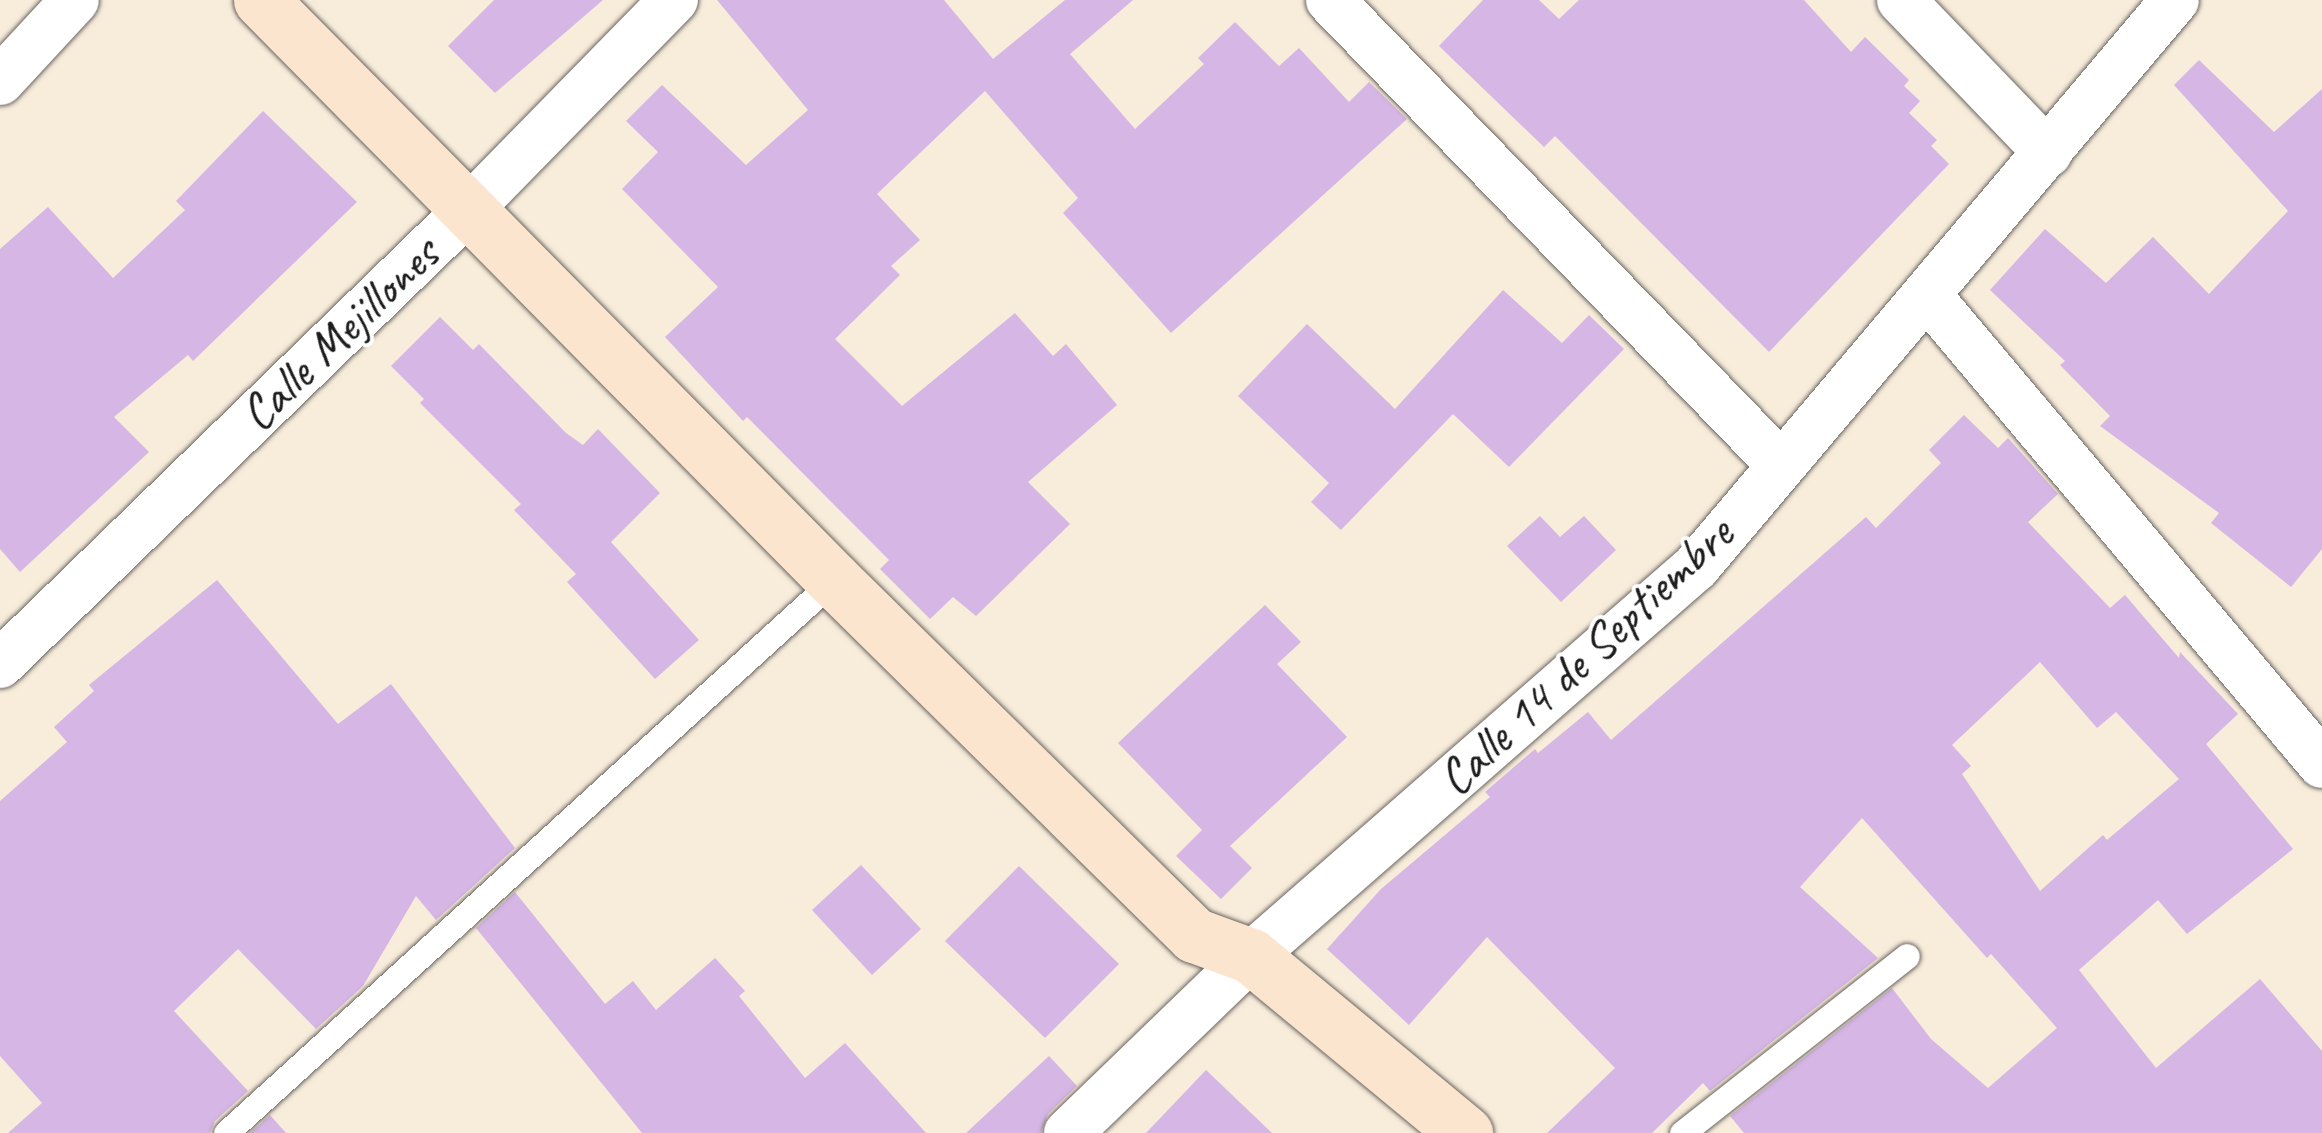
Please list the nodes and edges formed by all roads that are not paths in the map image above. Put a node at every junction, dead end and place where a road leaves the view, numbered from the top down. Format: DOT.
graph roads {
  1 [pos="75,0"];
  2 [pos="261,0"];
  3 [pos="674,0"];
  4 [pos="1330,0"];
  5 [pos="1902,0"];
  6 [pos="2175,0"];
  7 [pos="0,81"];
  8 [pos="2048,153"];
  9 [pos="469,208"];
  10 [pos="1927,296"];
  11 [pos="1781,464"];
  12 [pos="834,580"];
  13 [pos="0,664"];
  14 [pos="2322,764"];
  15 [pos="1251,956"];
  16 [pos="1907,956"];
  17 [pos="226,1133"];
  18 [pos="1068,1133"];
  19 [pos="1465,1133"];
  20 [pos="1682,1133"];
  1 -- 7 [label="street"];
  2 -- 9 [label="street"];
  3 -- 9 [label="street, Calle Mejillones"];
  4 -- 11 [label="street"];
  5 -- 8 [label="street"];
  6 -- 8 [label="street, Calle 14 de Septiembre"];
  8 -- 10 [label="street, Calle 14 de Septiembre"];
  9 -- 12 [label="street"];
  9 -- 13 [label="street, Calle Mejillones"];
  10 -- 11 [label="street, Calle 14 de Septiembre"];
  10 -- 14 [label="street"];
  11 -- 15 [label="street, Calle 14 de Septiembre"];
  12 -- 15 [label="street"];
  12 -- 17 [label="lane"];
  15 -- 18 [label="street, Calle 14 de Septiembre"];
  15 -- 19 [label="street"];
  16 -- 20 [label="lane"];
}
